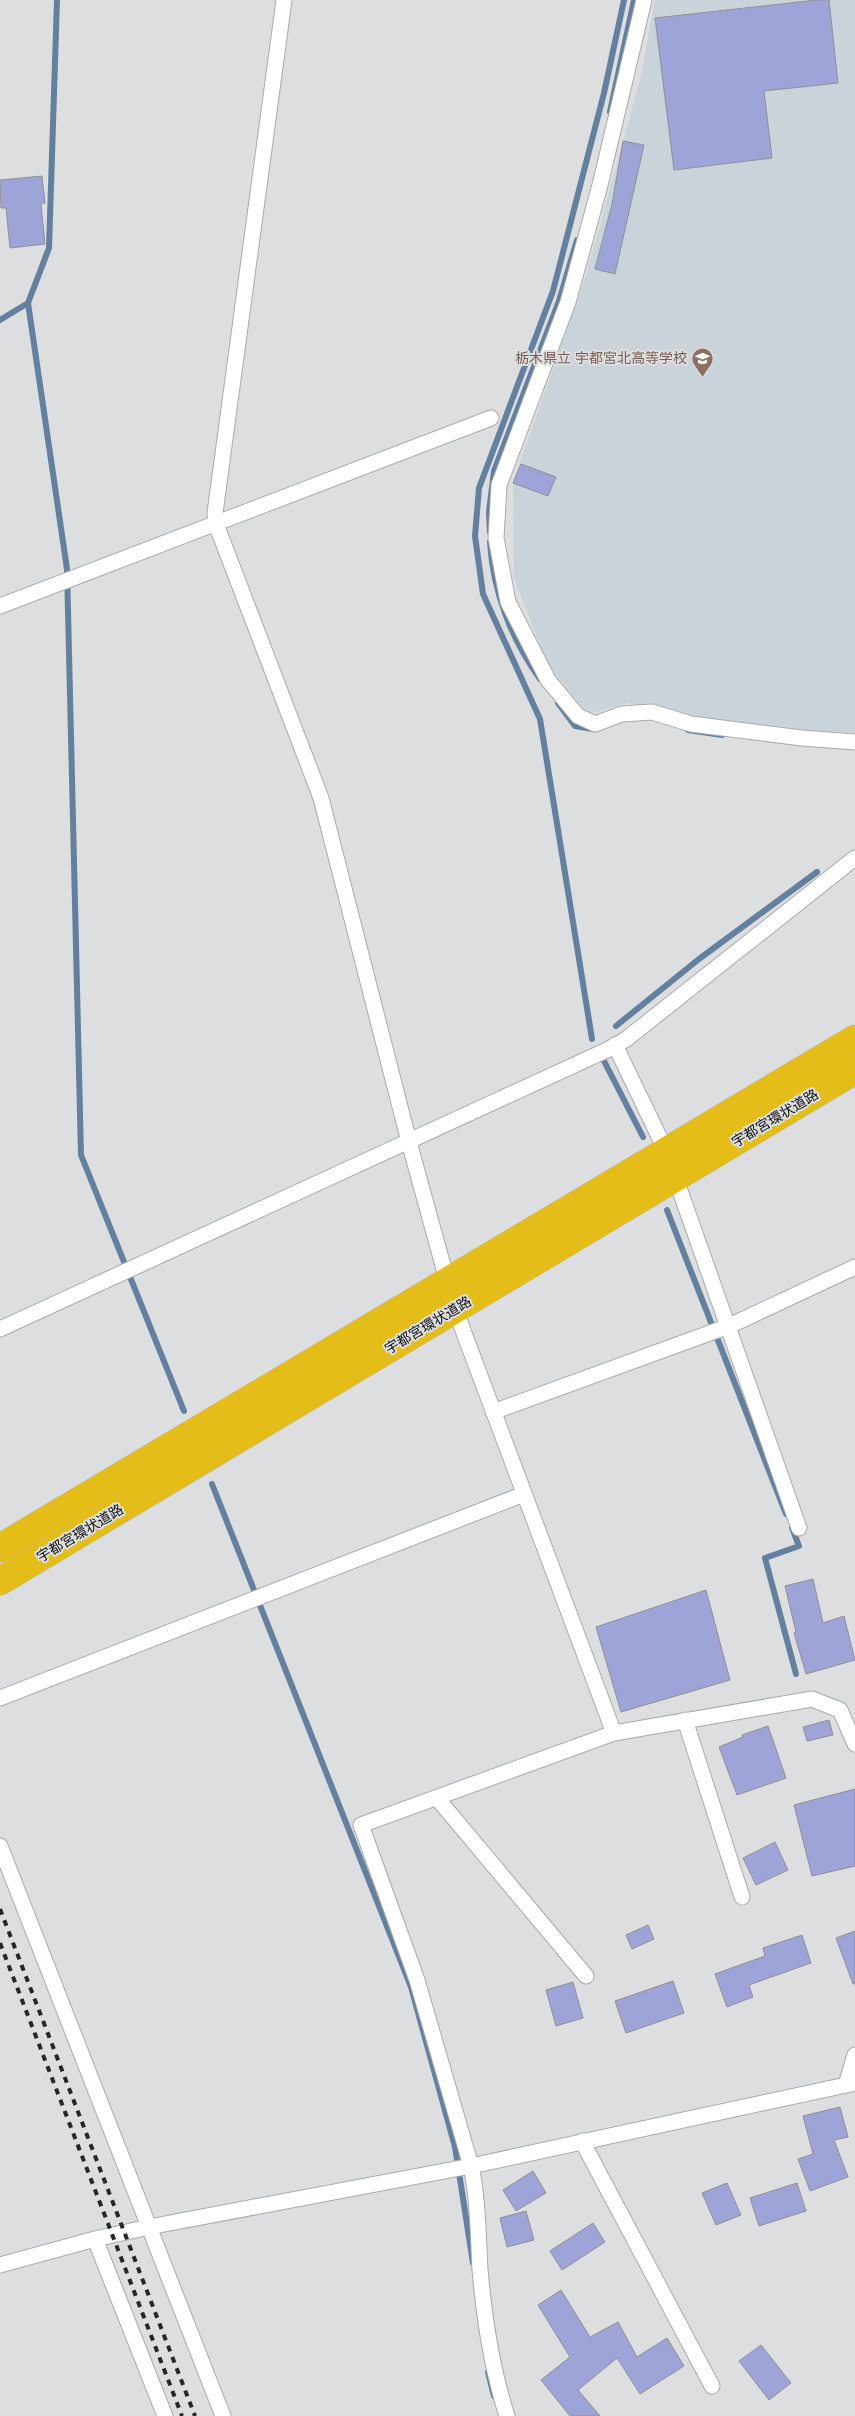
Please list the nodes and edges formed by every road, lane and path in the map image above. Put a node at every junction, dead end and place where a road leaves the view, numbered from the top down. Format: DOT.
graph roads {
  1 [pos="284,0"];
  2 [pos="644,0"];
  3 [pos="491,418"];
  4 [pos="216,524"];
  5 [pos="0,606"];
  6 [pos="855,742"];
  7 [pos="855,858"];
  8 [pos="855,1039"];
  9 [pos="615,1046"];
  10 [pos="855,1070"];
  11 [pos="409,1142"];
  12 [pos="666,1151"];
  13 [pos="675,1177"];
  14 [pos="855,1268"];
  15 [pos="447,1282"];
  16 [pos="455,1309"];
  17 [pos="729,1326"];
  18 [pos="0,1329"];
  19 [pos="493,1412"];
  20 [pos="524,1494"];
  21 [pos="799,1528"];
  22 [pos="0,1548"];
  23 [pos="0,1581"];
  24 [pos="0,1698"];
  25 [pos="685,1720"];
  26 [pos="614,1733"];
  27 [pos="855,1744"];
  28 [pos="437,1798"];
  29 [pos="0,1846"];
  30 [pos="742,1897"];
  31 [pos="586,1976"];
  32 [pos="855,2055"];
  33 [pos="850,2084"];
  34 [pos="582,2141"];
  35 [pos="471,2166"];
  36 [pos="149,2227"];
  37 [pos="95,2239"];
  38 [pos="0,2265"];
  39 [pos="712,2386"];
  40 [pos="165,2416"];
  41 [pos="223,2416"];
  42 [pos="507,2416"];
  1 -- 4 [label="street"];
  2 -- 6 [label="street"];
  3 -- 4 [label="street"];
  4 -- 5 [label="street"];
  4 -- 11 [label="street"];
  7 -- 9 [label="street"];
  8 -- 12 [label="highway, 宇都宮環状道路"];
  9 -- 11 [label="street"];
  9 -- 12 [label="street"];
  10 -- 13 [label="highway, 宇都宮環状道路"];
  11 -- 15 [label="street"];
  11 -- 18 [label="street"];
  12 -- 13 [label="street"];
  12 -- 15 [label="highway, 宇都宮環状道路"];
  13 -- 16 [label="highway, 宇都宮環状道路"];
  13 -- 17 [label="street"];
  14 -- 17 [label="street"];
  15 -- 16 [label="street"];
  15 -- 22 [label="highway, 宇都宮環状道路"];
  16 -- 19 [label="street"];
  16 -- 23 [label="highway, 宇都宮環状道路"];
  17 -- 19 [label="street"];
  17 -- 21 [label="street"];
  19 -- 20 [label="street"];
  20 -- 24 [label="street"];
  20 -- 26 [label="street"];
  25 -- 26 [label="street"];
  25 -- 27 [label="street"];
  25 -- 30 [label="street"];
  26 -- 28 [label="street"];
  28 -- 31 [label="street"];
  28 -- 35 [label="street"];
  29 -- 36 [label="street"];
  32 -- 33 [label="street"];
  33 -- 34 [label="street"];
  34 -- 35 [label="street"];
  34 -- 39 [label="street"];
  35 -- 36 [label="street"];
  35 -- 42 [label="street"];
  36 -- 37 [label="street"];
  36 -- 41 [label="street"];
  37 -- 38 [label="street"];
  37 -- 40 [label="street"];
}
